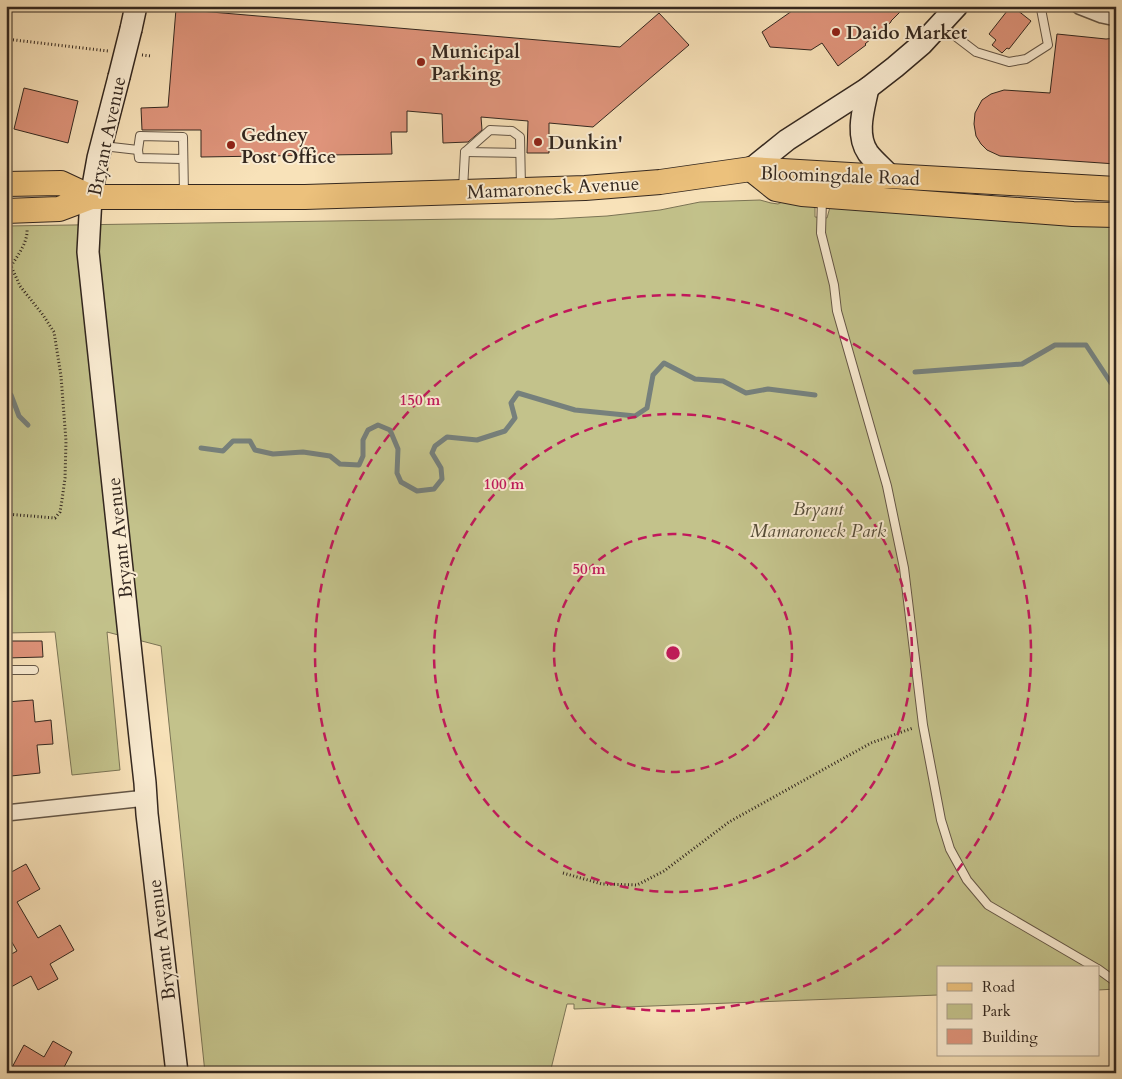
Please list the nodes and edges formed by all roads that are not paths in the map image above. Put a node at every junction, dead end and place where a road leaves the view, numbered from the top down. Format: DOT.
graph roads {
  1 [pos="136,6"];
  2 [pos="957,6"];
  3 [pos="1042,6"];
  4 [pos="1079,6"];
  5 [pos="1116,18"];
  6 [pos="941,25"];
  7 [pos="868,88"];
  8 [pos="101,146"];
  9 [pos="138,150"];
  10 [pos="465,152"];
  11 [pos="520,153"];
  12 [pos="183,159"];
  13 [pos="751,169"];
  14 [pos="890,176"];
  15 [pos="6,184"];
  16 [pos="1116,189"];
  17 [pos="521,190"];
  18 [pos="463,192"];
  19 [pos="91,197"];
  20 [pos="184,197"];
  21 [pos="822,197"];
  22 [pos="15,210"];
  23 [pos="1116,215"];
  24 [pos="6,670"];
  25 [pos="34,670"];
  26 [pos="146,798"];
  27 [pos="6,813"];
  28 [pos="1094,966"];
  29 [pos="1100,970"];
  30 [pos="1116,982"];
  31 [pos="177,1073"];
  1 -- 8 [label="street, Bryant Avenue, bridge"];
  2 -- 6 [label="street, Mamaroneck Avenue"];
  3 -- 6 [label="lane"];
  4 -- 5 [label="street"];
  6 -- 7 [label="street, Mamaroneck Avenue"];
  7 -- 13 [label="street, Mamaroneck Avenue"];
  7 -- 14 [label="street"];
  8 -- 9 [label="lane"];
  8 -- 19 [label="street, Bryant Avenue"];
  9 -- 12 [label="lane"];
  9 -- 12 [label="lane"];
  10 -- 11 [label="lane"];
  10 -- 11 [label="lane"];
  10 -- 18 [label="lane"];
  11 -- 17 [label="lane"];
  12 -- 20 [label="lane"];
  13 -- 14 [label="main road, Bloomingdale Road"];
  13 -- 17 [label="main road, Mamaroneck Avenue"];
  13 -- 21 [label="main road, Bloomingdale Road"];
  14 -- 16 [label="main road, Bloomingdale Road"];
  15 -- 19 [label="main road, Mamaroneck Avenue"];
  17 -- 18 [label="main road, Mamaroneck Avenue"];
  18 -- 20 [label="main road, Mamaroneck Avenue"];
  19 -- 20 [label="main road, Mamaroneck Avenue"];
  19 -- 22 [label="main road, Mamaroneck Avenue"];
  19 -- 26 [label="street, Bryant Avenue"];
  21 -- 23 [label="main road, Bloomingdale Road"];
  21 -- 28 [label="lane"];
  24 -- 25 [label="lane"];
  26 -- 27 [label="street"];
  26 -- 31 [label="street, Bryant Avenue"];
  29 -- 30 [label="lane"];
}
